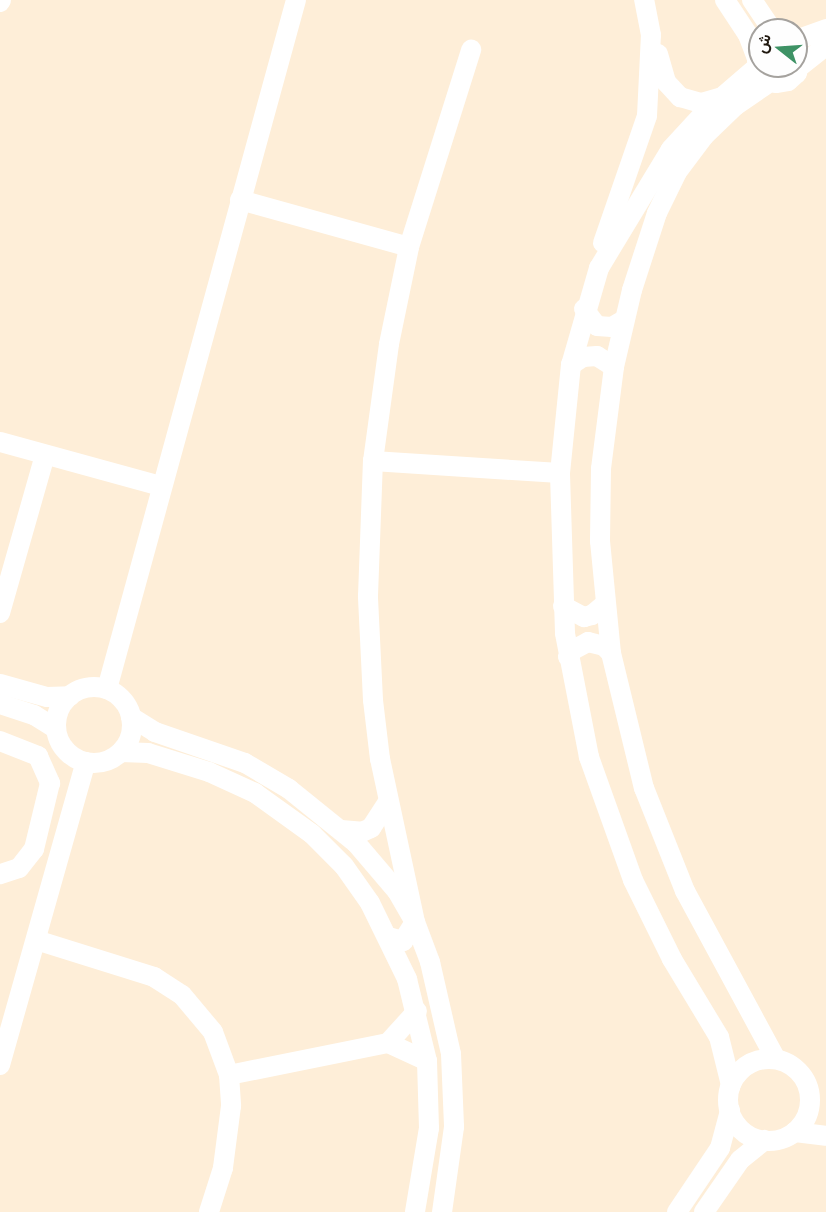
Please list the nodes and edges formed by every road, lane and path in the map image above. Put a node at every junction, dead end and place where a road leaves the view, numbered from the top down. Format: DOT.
graph roads {
  1 [pos="296,0"];
  2 [pos="644,0"];
  3 [pos="725,0"];
  4 [pos="752,0"];
  5 [pos="764,18"];
  6 [pos="826,29"];
  7 [pos="651,35"];
  8 [pos="748,35"];
  9 [pos="808,36"];
  10 [pos="826,46"];
  11 [pos="471,50"];
  12 [pos="808,54"];
  13 [pos="748,75"];
  14 [pos="751,78"];
  15 [pos="722,97"];
  16 [pos="240,200"];
  17 [pos="409,247"];
  18 [pos="599,268"];
  19 [pos="584,309"];
  20 [pos="624,320"];
  21 [pos="571,365"];
  22 [pos="614,367"];
  23 [pos="0,442"];
  24 [pos="45,455"];
  25 [pos="373,461"];
  26 [pos="560,473"];
  27 [pos="160,486"];
  28 [pos="604,605"];
  29 [pos="563,606"];
  30 [pos="0,613"];
  31 [pos="610,652"];
  32 [pos="568,657"];
  33 [pos="0,684"];
  34 [pos="106,689"];
  35 [pos="70,696"];
  36 [pos="0,704"];
  37 [pos="131,717"];
  38 [pos="56,729"];
  39 [pos="0,741"];
  40 [pos="121,752"];
  41 [pos="86,762"];
  42 [pos="388,801"];
  43 [pos="340,830"];
  44 [pos="0,874"];
  45 [pos="415,922"];
  46 [pos="388,937"];
  47 [pos="36,940"];
  48 [pos="427,956"];
  49 [pos="403,969"];
  50 [pos="417,1011"];
  51 [pos="387,1043"];
  52 [pos="776,1059"];
  53 [pos="427,1061"];
  54 [pos="0,1065"];
  55 [pos="229,1075"];
  56 [pos="731,1085"];
  57 [pos="730,1110"];
  58 [pos="795,1132"];
  59 [pos="826,1136"];
  60 [pos="765,1140"];
  61 [pos="209,1212"];
  62 [pos="415,1212"];
  63 [pos="442,1212"];
  64 [pos="677,1212"];
  65 [pos="704,1212"];
  1 -- 16 [label="street"];
  2 -- 7 [label="street"];
  3 -- 8 [label="street"];
  4 -- 5 [label="street"];
  6 -- 9 [label="street"];
  7 -- 15 [label="street"];
  7 -- 18 [label="street"];
  10 -- 12 [label="street"];
  11 -- 17 [label="street"];
  13 -- 15 [label="street"];
  14 -- 20 [label="street"];
  15 -- 18 [label="street"];
  16 -- 17 [label="street"];
  16 -- 27 [label="street"];
  17 -- 25 [label="street"];
  18 -- 19 [label="street"];
  19 -- 20 [label="street"];
  19 -- 21 [label="street"];
  20 -- 22 [label="street"];
  21 -- 22 [label="street"];
  21 -- 26 [label="street"];
  22 -- 28 [label="street"];
  23 -- 24 [label="street"];
  24 -- 27 [label="street"];
  24 -- 30 [label="street"];
  25 -- 26 [label="street"];
  25 -- 42 [label="street"];
  26 -- 29 [label="street"];
  27 -- 34 [label="street"];
  28 -- 29 [label="street"];
  28 -- 31 [label="street"];
  29 -- 32 [label="street"];
  31 -- 32 [label="street"];
  31 -- 52 [label="street"];
  32 -- 56 [label="street"];
  33 -- 35 [label="street"];
  34 -- 35 [label="street"];
  34 -- 37 [label="street"];
  35 -- 38 [label="street"];
  36 -- 38 [label="street"];
  37 -- 40 [label="street"];
  37 -- 43 [label="street"];
  38 -- 41 [label="street"];
  39 -- 44 [label="street"];
  40 -- 41 [label="street"];
  40 -- 46 [label="street"];
  41 -- 47 [label="street"];
  42 -- 43 [label="street"];
  42 -- 45 [label="street"];
  43 -- 45 [label="street"];
  45 -- 46 [label="street"];
  45 -- 48 [label="street"];
  46 -- 49 [label="street"];
  47 -- 54 [label="street"];
  47 -- 55 [label="street"];
  48 -- 49 [label="street"];
  48 -- 63 [label="street"];
  49 -- 50 [label="street"];
  50 -- 51 [label="street"];
  50 -- 53 [label="street"];
  51 -- 53 [label="street"];
  51 -- 55 [label="street"];
  52 -- 56 [label="street"];
  52 -- 58 [label="street"];
  53 -- 62 [label="street"];
  55 -- 61 [label="street"];
  56 -- 57 [label="street"];
  57 -- 60 [label="street"];
  57 -- 64 [label="street"];
  58 -- 59 [label="street"];
  58 -- 60 [label="street"];
  60 -- 65 [label="street"];
}
